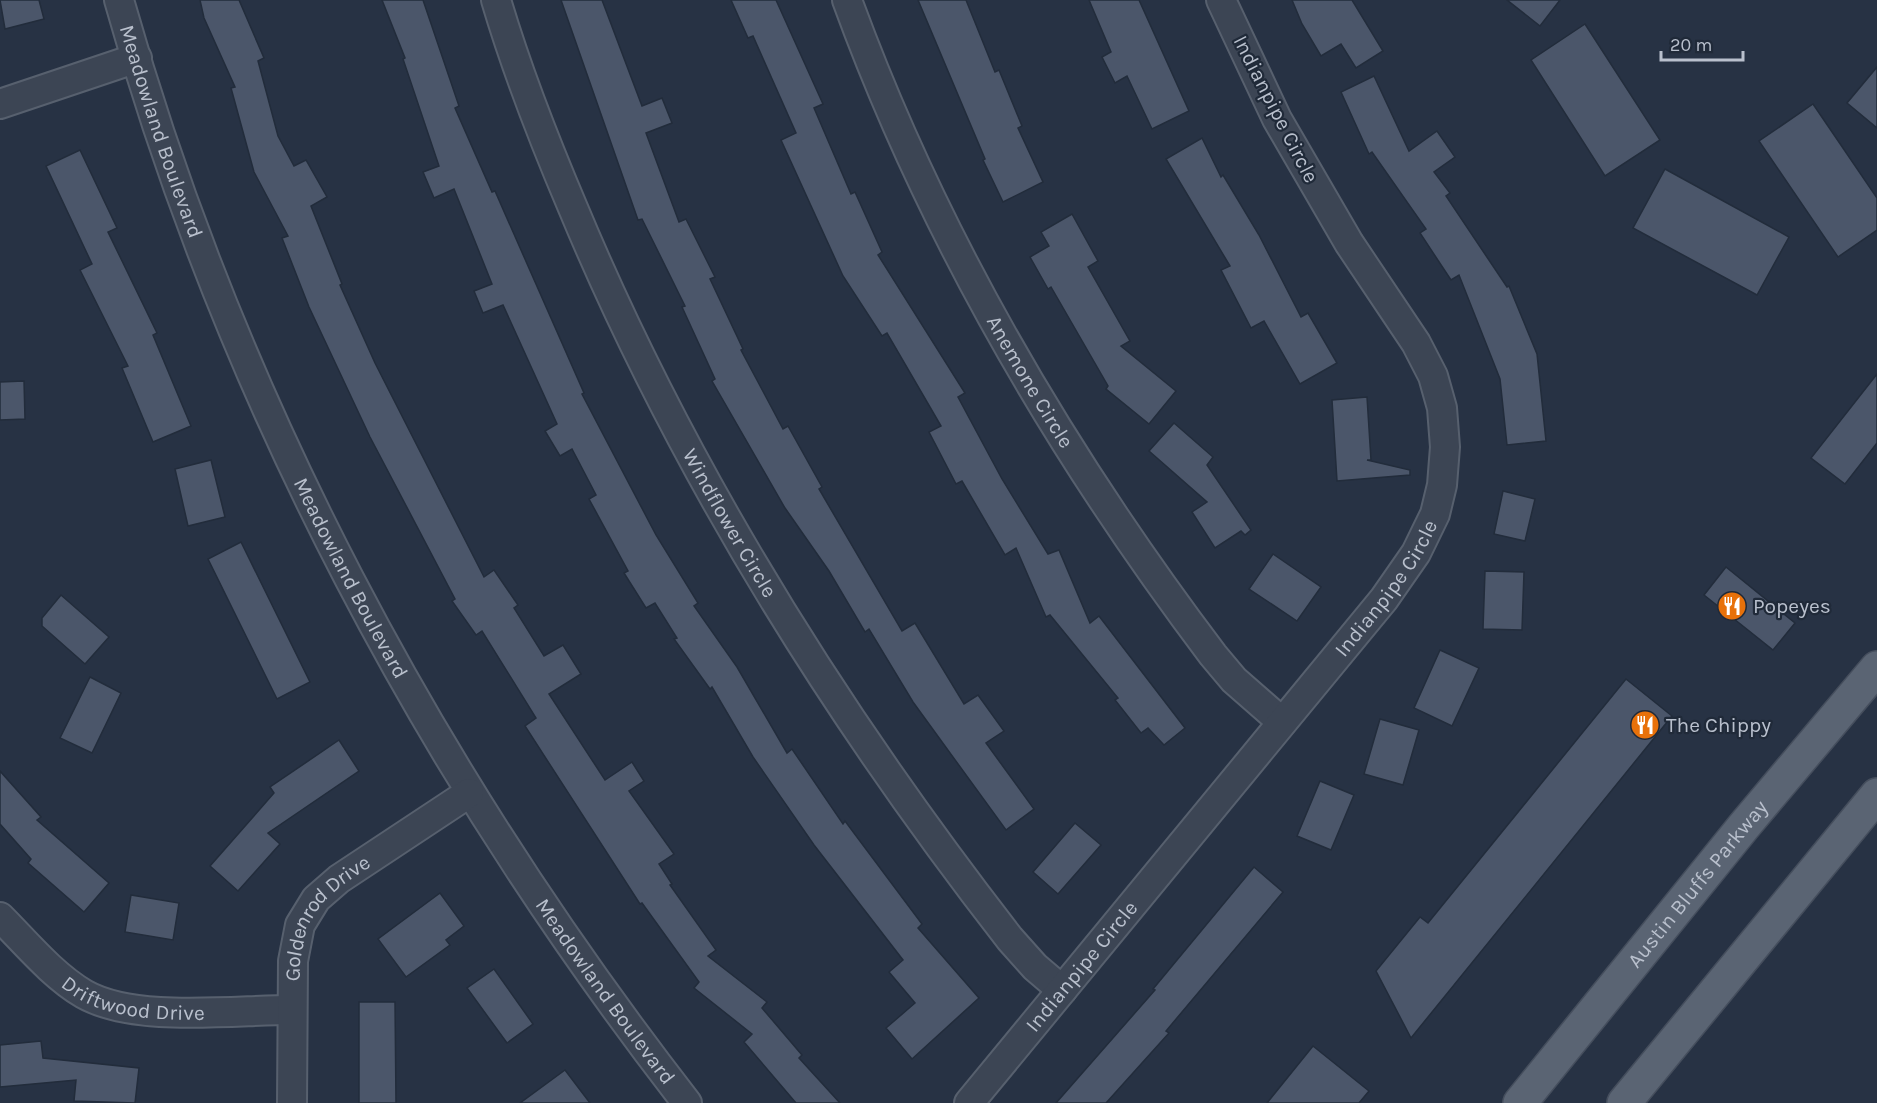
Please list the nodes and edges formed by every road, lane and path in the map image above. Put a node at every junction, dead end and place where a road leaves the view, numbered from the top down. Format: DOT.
graph roads {
  1 [pos="119,0"];
  2 [pos="496,0"];
  3 [pos="847,0"];
  4 [pos="1221,0"];
  5 [pos="137,58"];
  6 [pos="0,104"];
  7 [pos="1877,668"];
  8 [pos="1282,722"];
  9 [pos="469,793"];
  10 [pos="1877,795"];
  11 [pos="0,918"];
  12 [pos="1062,990"];
  13 [pos="292,1010"];
  14 [pos="292,1103"];
  15 [pos="687,1103"];
  16 [pos="969,1103"];
  17 [pos="1520,1103"];
  18 [pos="1624,1103"];
  1 -- 5 [label="street, Meadowland Boulevard"];
  2 -- 12 [label="street, Windflower Circle"];
  3 -- 8 [label="street, Anemone Circle"];
  4 -- 8 [label="street, Indianpipe Circle"];
  5 -- 6 [label="street"];
  5 -- 9 [label="street, Meadowland Boulevard"];
  7 -- 17 [label="main road, Austin Bluffs Parkway"];
  8 -- 12 [label="street, Indianpipe Circle"];
  9 -- 13 [label="street, Goldenrod Drive"];
  9 -- 15 [label="street, Meadowland Boulevard"];
  10 -- 18 [label="main road"];
  11 -- 13 [label="street, Driftwood Drive"];
  12 -- 16 [label="street, Indianpipe Circle"];
  13 -- 14 [label="street, Goldenrod Drive"];
}
